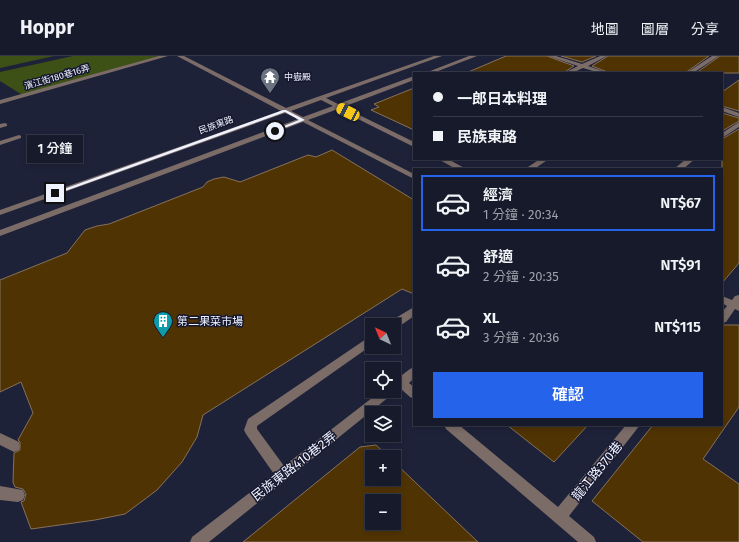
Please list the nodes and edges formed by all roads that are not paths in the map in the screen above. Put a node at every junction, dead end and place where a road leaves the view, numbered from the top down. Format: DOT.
graph roads {
  1 [pos="165,56"];
  2 [pos="180,56"];
  3 [pos="439,56"];
  4 [pos="474,56"];
  5 [pos="551,56"];
  6 [pos="604,56"];
  7 [pos="716,56"];
  8 [pos="583,66"];
  9 [pos="431,72"];
  10 [pos="569,72"];
  11 [pos="603,72"];
  12 [pos="691,72"];
  13 [pos="413,78"];
  14 [pos="320,98"];
  15 [pos="0,102"];
  16 [pos="339,107"];
  17 [pos="723,109"];
  18 [pos="285,111"];
  19 [pos="739,115"];
  20 [pos="303,120"];
  21 [pos="739,124"];
  22 [pos="723,135"];
  23 [pos="19,137"];
  24 [pos="0,143"];
  25 [pos="413,144"];
  26 [pos="444,160"];
  27 [pos="544,160"];
  28 [pos="691,160"];
  29 [pos="460,168"];
  30 [pos="531,168"];
  31 [pos="679,168"];
  32 [pos="411,175"];
  33 [pos="0,213"];
  34 [pos="0,233"];
  35 [pos="723,299"];
  36 [pos="737,303"];
  37 [pos="413,312"];
  38 [pos="723,318"];
  39 [pos="401,320"];
  40 [pos="365,344"];
  41 [pos="413,373"];
  42 [pos="401,382"];
  43 [pos="401,389"];
  44 [pos="413,394"];
  45 [pos="381,398"];
  46 [pos="451,426"];
  47 [pos="633,426"];
  48 [pos="0,439"];
  49 [pos="14,446"];
  50 [pos="283,475"];
  51 [pos="0,493"];
  52 [pos="18,495"];
  53 [pos="559,517"];
  54 [pos="197,542"];
  55 [pos="589,542"];
  1 -- 15 [label="street, 濱江街180巷16弄"];
  2 -- 18 [label="street"];
  3 -- 14 [label="street, 民族東路"];
  4 -- 9 [label="street"];
  5 -- 8 [label="street"];
  6 -- 8 [label="street"];
  7 -- 12 [label="street"];
  8 -- 10 [label="street"];
  8 -- 11 [label="street"];
  13 -- 16 [label="street"];
  14 -- 16 [label="street"];
  14 -- 18 [label="street, 民族東路"];
  16 -- 20 [label="street"];
  16 -- 25 [label="street"];
  17 -- 19 [label="street"];
  18 -- 20 [label="street"];
  18 -- 33 [label="street, 民族東路"];
  20 -- 32 [label="street"];
  20 -- 34 [label="street"];
  21 -- 22 [label="street"];
  23 -- 24 [label="street"];
  26 -- 29 [label="street"];
  27 -- 30 [label="street"];
  28 -- 31 [label="street"];
  35 -- 36 [label="street"];
  36 -- 38 [label="street"];
  37 -- 39 [label="street"];
  40 -- 50 [label="street"];
  41 -- 42 [label="street, 民族東路410巷2弄"];
  43 -- 44 [label="street"];
  45 -- 50 [label="street, 民族東路410巷2弄"];
  46 -- 53 [label="street"];
  47 -- 53 [label="street, 龍江路370巷"];
  48 -- 49 [label="street"];
  50 -- 54 [label="street, 民族東路410巷2弄"];
  51 -- 52 [label="street"];
  53 -- 55 [label="street"];
}
